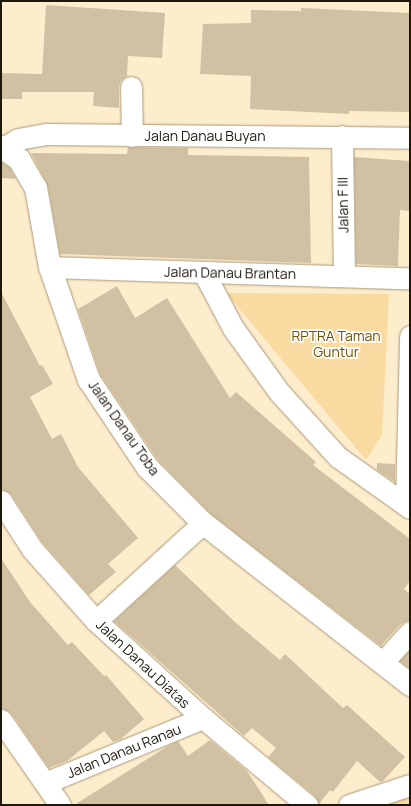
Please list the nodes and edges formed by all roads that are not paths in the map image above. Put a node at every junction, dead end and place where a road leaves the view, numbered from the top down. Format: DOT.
graph roads {
  1 [pos="131,87"];
  2 [pos="132,136"];
  3 [pos="342,136"];
  4 [pos="410,138"];
  5 [pos="2,147"];
  6 [pos="50,267"];
  7 [pos="204,273"];
  8 [pos="344,274"];
  9 [pos="410,278"];
  10 [pos="410,336"];
  11 [pos="1,501"];
  12 [pos="408,507"];
  13 [pos="203,523"];
  14 [pos="96,621"];
  15 [pos="410,632"];
  16 [pos="383,662"];
  17 [pos="410,685"];
  18 [pos="203,718"];
  19 [pos="1,720"];
  20 [pos="45,783"];
  21 [pos="410,785"];
  22 [pos="60,805"];
  23 [pos="307,805"];
  24 [pos="349,805"];
  1 -- 2 [label="street"];
  2 -- 3 [label="street, Jalan Danau Buyan"];
  2 -- 5 [label="street, Jalan Danau Buyan"];
  3 -- 4 [label="street, Jalan Danau Buyan"];
  3 -- 8 [label="street, Jalan F III"];
  5 -- 6 [label="street, Jalan Danau Toba"];
  6 -- 7 [label="street, Jalan Danau Brantan"];
  6 -- 13 [label="street, Jalan Danau Toba"];
  7 -- 8 [label="street, Jalan Danau Brantan"];
  7 -- 12 [label="street"];
  8 -- 9 [label="street, Jalan Danau Brantan"];
  10 -- 12 [label="street"];
  11 -- 14 [label="street, Jalan Danau Diatas"];
  13 -- 14 [label="street"];
  13 -- 16 [label="street, Jalan Danau Toba"];
  14 -- 18 [label="street, Jalan Danau Diatas"];
  15 -- 16 [label="street"];
  16 -- 17 [label="street, Jalan Danau Toba"];
  18 -- 20 [label="street, Jalan Danau Ranau"];
  18 -- 23 [label="street, Jalan Danau Diatas"];
  19 -- 20 [label="street"];
  20 -- 22 [label="street"];
  21 -- 24 [label="street"];
}
